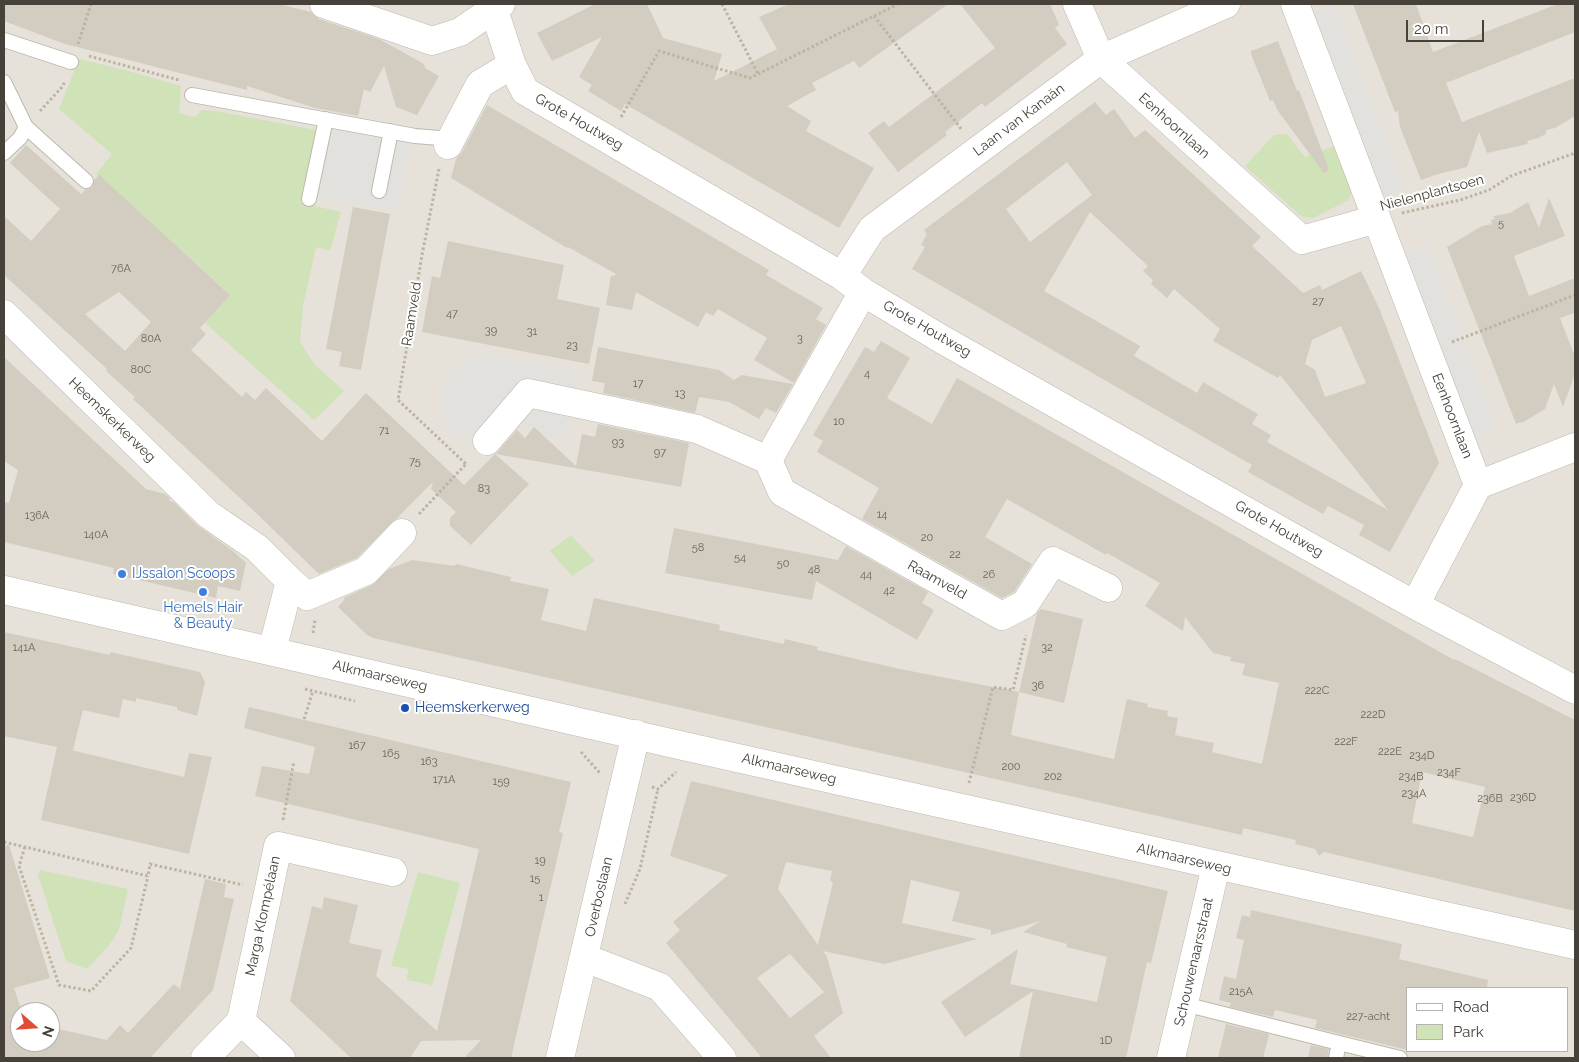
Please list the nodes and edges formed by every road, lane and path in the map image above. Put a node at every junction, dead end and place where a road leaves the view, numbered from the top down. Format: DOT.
graph roads {
  1 [pos="91,4"];
  2 [pos="324,4"];
  3 [pos="722,4"];
  4 [pos="898,4"];
  5 [pos="1077,4"];
  6 [pos="1226,4"];
  7 [pos="1295,4"];
  8 [pos="495,5"];
  9 [pos="874,16"];
  10 [pos="4,40"];
  11 [pos="73,58"];
  12 [pos="1101,59"];
  13 [pos="512,65"];
  14 [pos="758,74"];
  15 [pos="4,82"];
  16 [pos="192,94"];
  17 [pos="326,119"];
  18 [pos="26,126"];
  19 [pos="391,131"];
  20 [pos="607,139"];
  21 [pos="450,142"];
  22 [pos="978,150"];
  23 [pos="4,153"];
  24 [pos="1575,153"];
  25 [pos="86,181"];
  26 [pos="379,191"];
  27 [pos="309,199"];
  28 [pos="1377,220"];
  29 [pos="852,284"];
  30 [pos="1575,295"];
  31 [pos="4,314"];
  32 [pos="1427,351"];
  33 [pos="487,441"];
  34 [pos="1575,447"];
  35 [pos="768,460"];
  36 [pos="466,464"];
  37 [pos="1478,485"];
  38 [pos="402,533"];
  39 [pos="1108,588"];
  40 [pos="299,589"];
  41 [pos="4,590"];
  42 [pos="1414,605"];
  43 [pos="1014,610"];
  44 [pos="272,652"];
  45 [pos="1575,690"];
  46 [pos="313,692"];
  47 [pos="304,719"];
  48 [pos="636,734"];
  49 [pos="294,761"];
  50 [pos="963,808"];
  51 [pos="4,842"];
  52 [pos="278,846"];
  53 [pos="24,847"];
  54 [pos="1216,866"];
  55 [pos="393,872"];
  56 [pos="148,876"];
  57 [pos="268,891"];
  58 [pos="1575,945"];
  59 [pos="585,958"];
  60 [pos="1184,1004"];
  61 [pos="240,1020"];
  62 [pos="1339,1043"];
  63 [pos="205,1058"];
  64 [pos="281,1058"];
  65 [pos="560,1058"];
  66 [pos="722,1058"];
  67 [pos="1171,1058"];
  68 [pos="1336,1058"];
  69 [pos="1400,1058"];
  1 -- 11 [label="path"];
  2 -- 8 [label="street, Grote Houtweg"];
  3 -- 14 [label="path"];
  4 -- 9 [label="path"];
  5 -- 12 [label="street, Eenhoornlaan"];
  6 -- 12 [label="street, Laan van Kanaän"];
  7 -- 28 [label="street, Eenhoornlaan"];
  8 -- 13 [label="street, Grote Houtweg"];
  9 -- 14 [label="path"];
  9 -- 22 [label="path"];
  10 -- 11 [label="lane"];
  11 -- 16 [label="path"];
  11 -- 18 [label="path"];
  12 -- 22 [label="street, Laan van Kanaän"];
  12 -- 28 [label="street, Eenhoornlaan"];
  13 -- 20 [label="street, Grote Houtweg"];
  13 -- 21 [label="street"];
  14 -- 20 [label="path"];
  15 -- 18 [label="lane"];
  16 -- 17 [label="lane"];
  17 -- 19 [label="lane"];
  17 -- 27 [label="lane"];
  18 -- 23 [label="lane"];
  18 -- 25 [label="lane"];
  19 -- 21 [label="lane"];
  19 -- 26 [label="lane"];
  20 -- 29 [label="street, Grote Houtweg"];
  21 -- 36 [label="path, Raamveld"];
  22 -- 29 [label="street, Laan van Kanaän"];
  24 -- 28 [label="path, Nielenplantsoen"];
  28 -- 32 [label="street, Eenhoornlaan"];
  29 -- 35 [label="street"];
  29 -- 42 [label="street, Grote Houtweg"];
  30 -- 32 [label="path"];
  31 -- 40 [label="street, Heemskerkerweg"];
  32 -- 37 [label="street, Eenhoornlaan"];
  33 -- 35 [label="street"];
  33 -- 36 [label="path"];
  34 -- 37 [label="street"];
  35 -- 43 [label="street, Raamveld"];
  36 -- 38 [label="path"];
  37 -- 42 [label="street"];
  38 -- 40 [label="street"];
  39 -- 43 [label="street"];
  40 -- 44 [label="street"];
  41 -- 44 [label="street, Alkmaarseweg"];
  42 -- 45 [label="street, Grote Houtweg"];
  43 -- 50 [label="path"];
  44 -- 48 [label="street, Alkmaarseweg"];
  46 -- 47 [label="path"];
  48 -- 50 [label="street, Alkmaarseweg"];
  48 -- 59 [label="street, Overboslaan"];
  49 -- 52 [label="path"];
  50 -- 54 [label="street, Alkmaarseweg"];
  51 -- 53 [label="path"];
  52 -- 55 [label="street, Marga Klompélaan"];
  52 -- 57 [label="street, Marga Klompélaan"];
  53 -- 56 [label="path"];
  53 -- 56 [label="path"];
  54 -- 58 [label="street, Alkmaarseweg"];
  54 -- 60 [label="street, Schouwenaarsstraat"];
  56 -- 57 [label="path"];
  57 -- 61 [label="street, Marga Klompélaan"];
  59 -- 65 [label="street, Overboslaan"];
  59 -- 66 [label="street"];
  60 -- 62 [label="lane"];
  60 -- 67 [label="street, Schouwenaarsstraat"];
  61 -- 63 [label="street"];
  61 -- 64 [label="street"];
  62 -- 68 [label="lane"];
  62 -- 69 [label="lane"];
}
